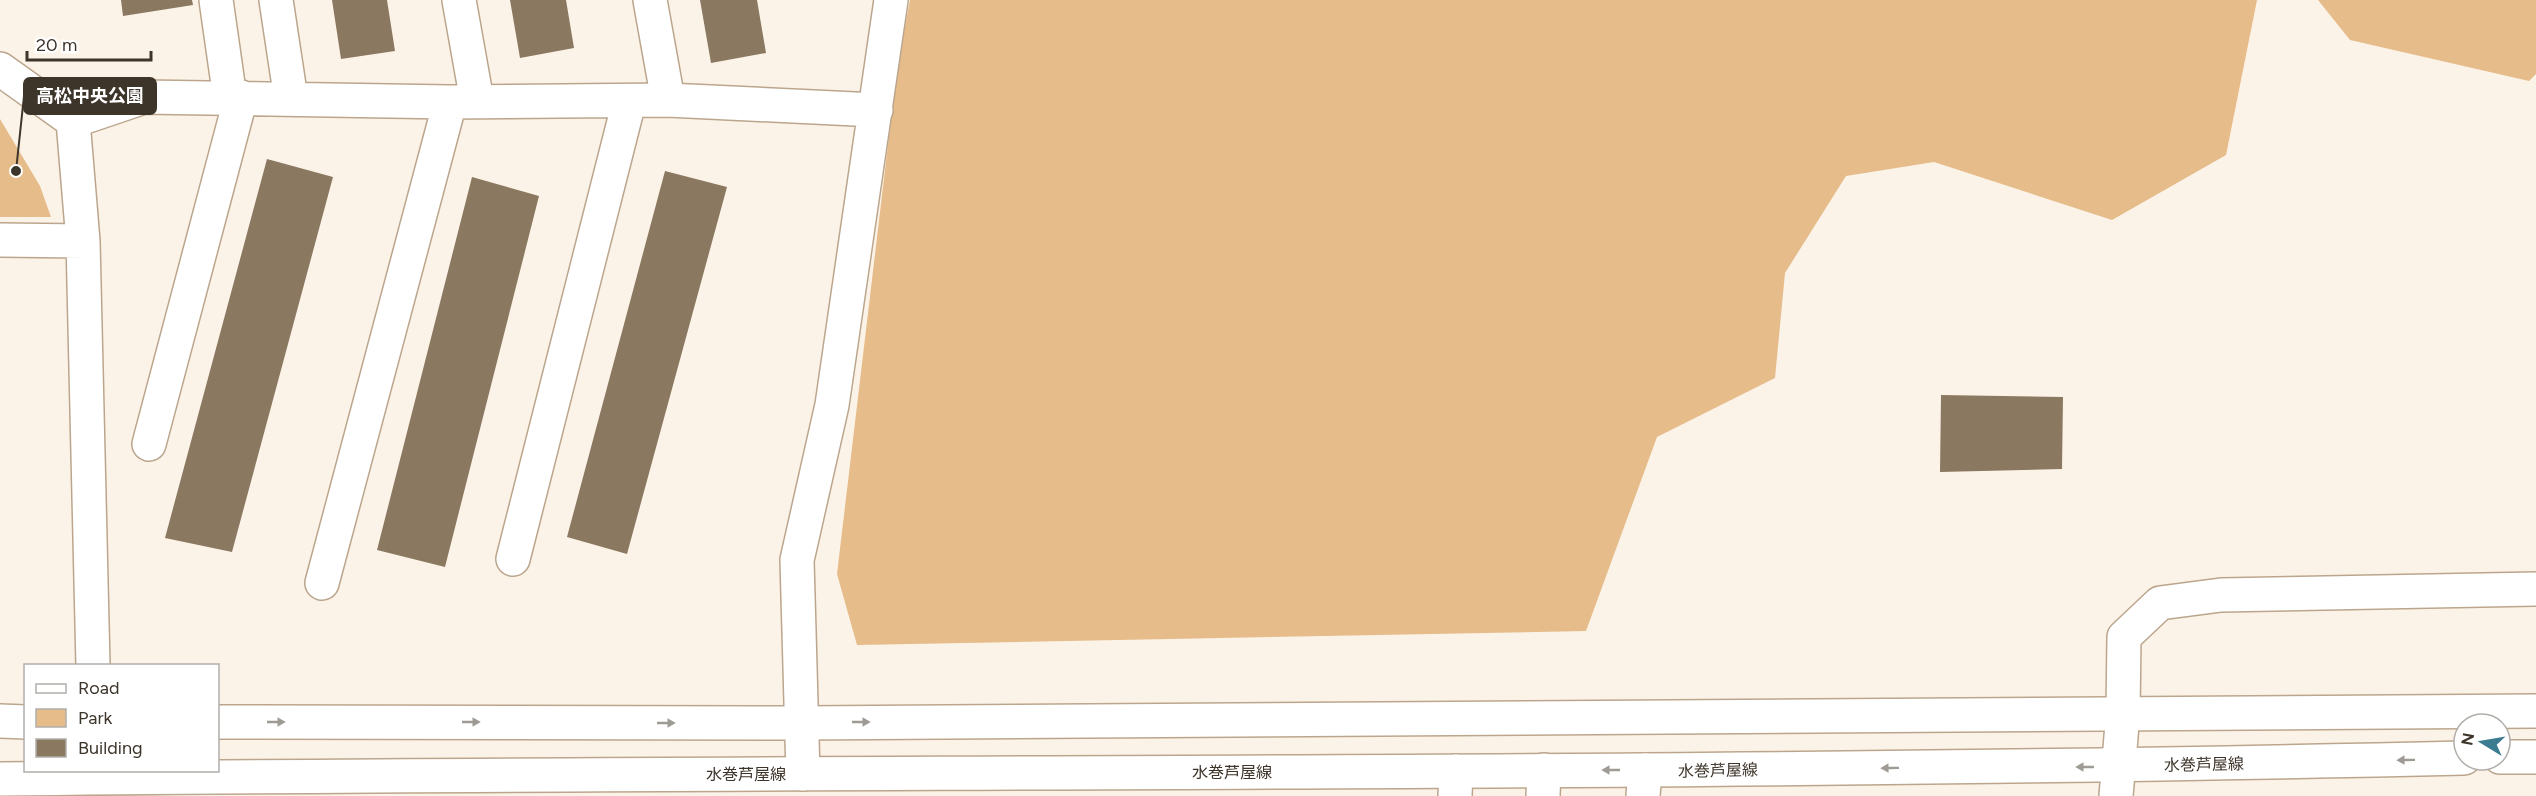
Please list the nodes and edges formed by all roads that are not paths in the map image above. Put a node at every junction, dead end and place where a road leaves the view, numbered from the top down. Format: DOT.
graph roads {
  1 [pos="216,0"];
  2 [pos="276,0"];
  3 [pos="459,0"];
  4 [pos="650,0"];
  5 [pos="891,0"];
  6 [pos="0,69"];
  7 [pos="235,98"];
  8 [pos="291,99"];
  9 [pos="668,100"];
  10 [pos="464,102"];
  11 [pos="629,102"];
  12 [pos="876,111"];
  13 [pos="73,121"];
  14 [pos="0,240"];
  15 [pos="83,241"];
  16 [pos="149,444"];
  17 [pos="513,559"];
  18 [pos="322,583"];
  19 [pos="2536,589"];
  20 [pos="93,664"];
  21 [pos="2536,711"];
  22 [pos="2123,713"];
  23 [pos="0,721"];
  24 [pos="24,722"];
  25 [pos="219,722"];
  26 [pos="802,723"];
  27 [pos="2536,757"];
  28 [pos="2512,758"];
  29 [pos="2452,759"];
  30 [pos="802,774"];
  31 [pos="0,779"];
  32 [pos="102,781"];
  33 [pos="2117,781"];
  34 [pos="1543,783"];
  35 [pos="1644,783"];
  36 [pos="1456,784"];
  1 -- 7 [label="main road"];
  2 -- 8 [label="main road"];
  3 -- 10 [label="main road"];
  4 -- 9 [label="main road"];
  5 -- 12 [label="main road"];
  6 -- 13 [label="main road"];
  7 -- 8 [label="main road"];
  7 -- 13 [label="main road"];
  7 -- 16 [label="main road"];
  8 -- 10 [label="main road"];
  9 -- 11 [label="main road"];
  9 -- 12 [label="main road"];
  10 -- 11 [label="main road"];
  10 -- 18 [label="main road"];
  11 -- 17 [label="main road"];
  12 -- 26 [label="main road"];
  13 -- 15 [label="main road"];
  14 -- 15 [label="main road"];
  15 -- 20 [label="main road"];
  19 -- 22 [label="main road"];
  21 -- 22 [label="main road"];
  26 -- 22 [label="main road, one-way"];
  22 -- 33 [label="main road"];
  23 -- 24 [label="main road"];
  25 -- 26 [label="main road, one-way"];
  26 -- 30 [label="main road"];
  27 -- 28 [label="main road"];
  29 -- 33 [label="main road, 水巻芦屋線, one-way"];
  30 -- 32 [label="main road, 水巻芦屋線"];
  30 -- 36 [label="main road, 水巻芦屋線"];
  31 -- 32 [label="main road, 水巻芦屋線"];
  33 -- 35 [label="main road, 水巻芦屋線, one-way"];
  35 -- 34 [label="main road, 水巻芦屋線, one-way"];
  34 -- 36 [label="main road, 水巻芦屋線"];
}
